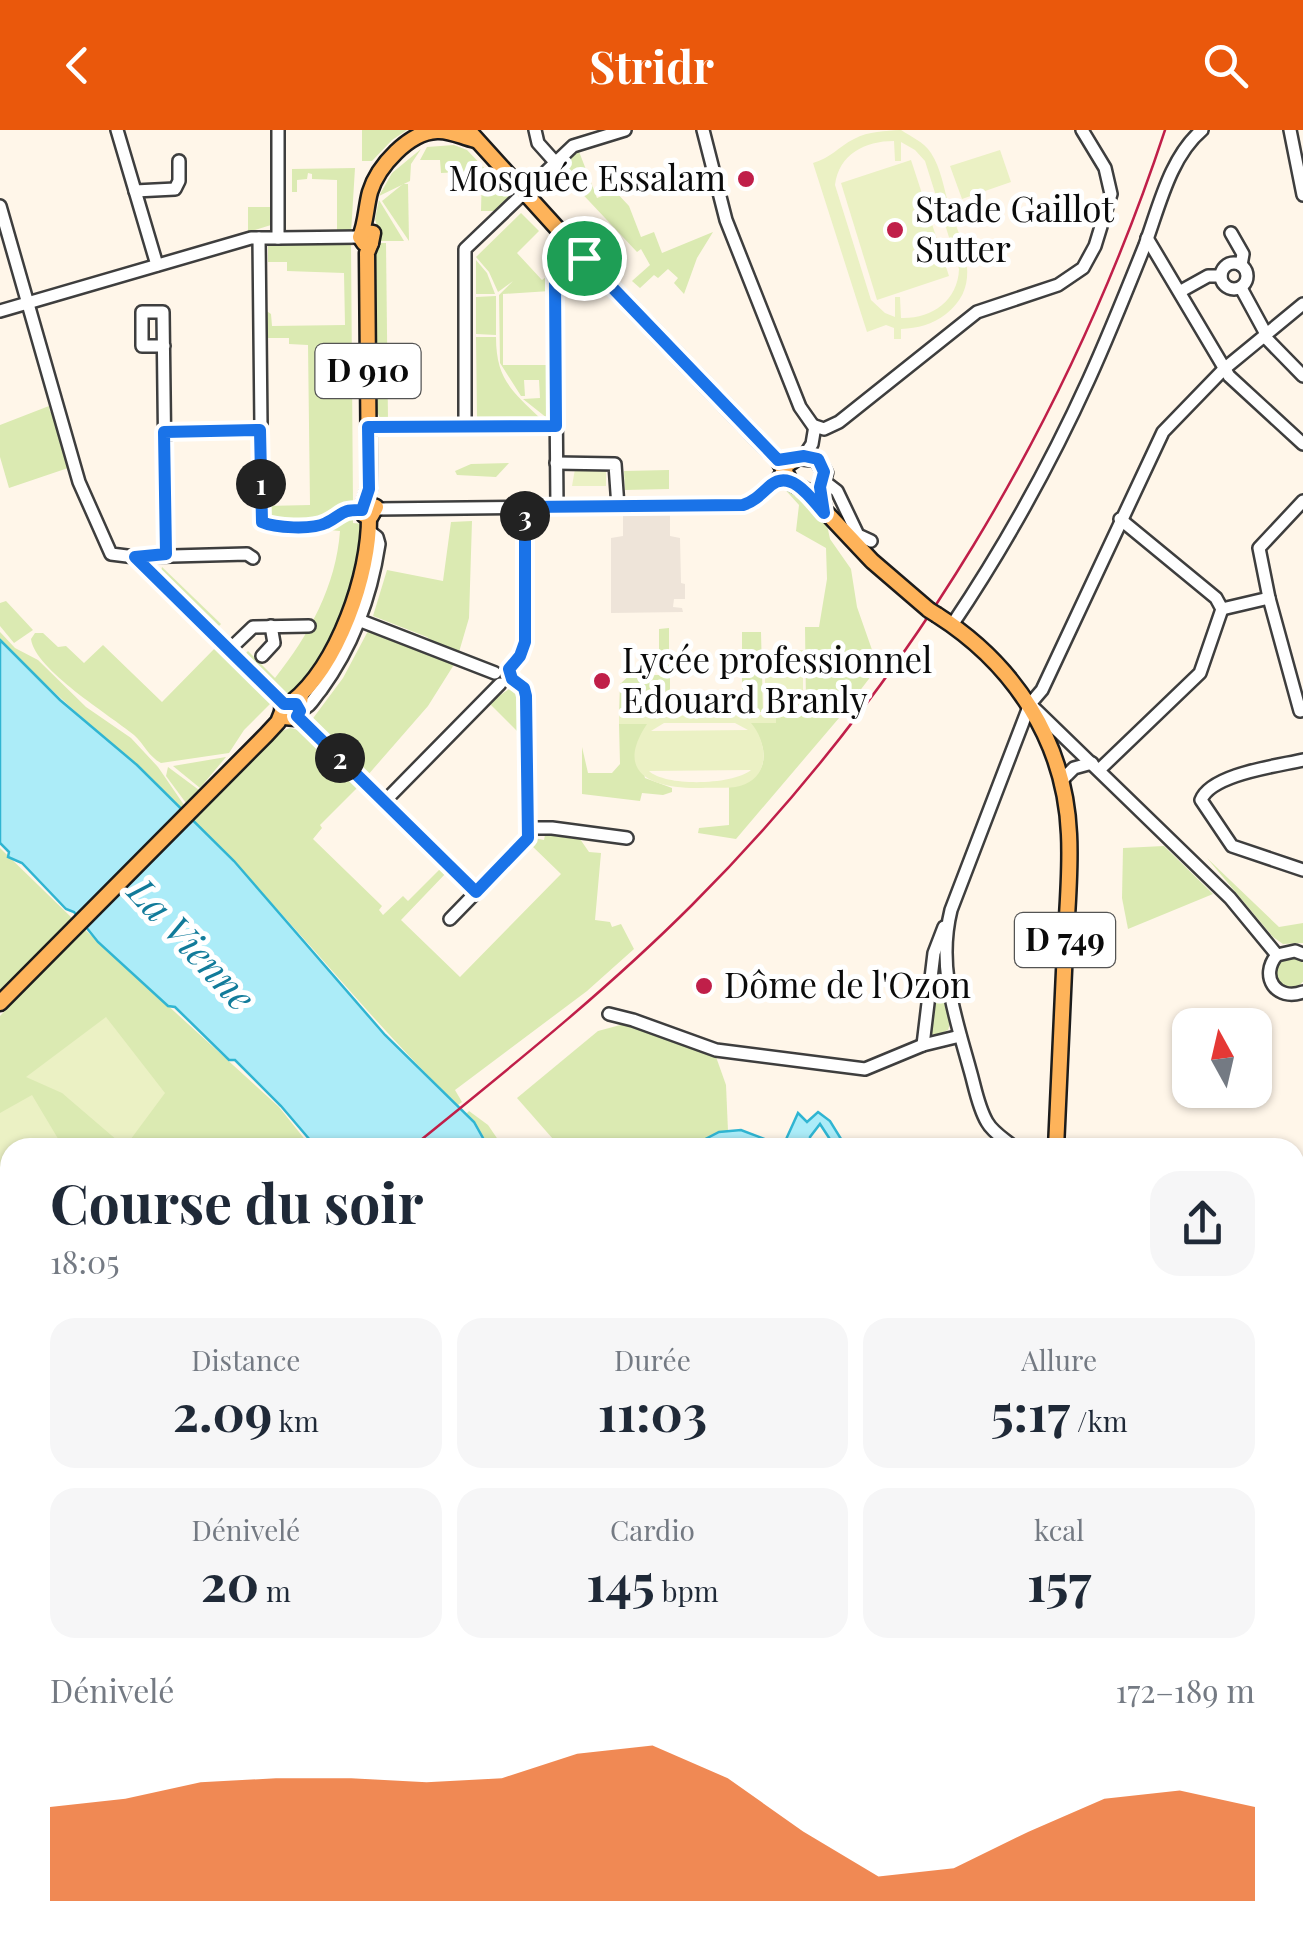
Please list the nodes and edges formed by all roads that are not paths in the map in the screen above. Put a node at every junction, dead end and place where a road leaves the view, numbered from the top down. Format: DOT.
graph roads {
  1 [pos="117,130"];
  2 [pos="278,130"];
  3 [pos="535,130"];
  4 [pos="625,130"];
  5 [pos="703,130"];
  6 [pos="1082,130"];
  7 [pos="1202,130"];
  8 [pos="1290,130"];
  9 [pos="456,132"];
  10 [pos="178,161"];
  11 [pos="555,162"];
  12 [pos="135,190"];
  13 [pos="524,192"];
  14 [pos="1303,195"];
  15 [pos="0,206"];
  16 [pos="1231,233"];
  17 [pos="366,237"];
  18 [pos="259,238"];
  19 [pos="278,238"];
  20 [pos="1148,238"];
  21 [pos="576,258"];
  22 [pos="157,265"];
  23 [pos="1241,265"];
  24 [pos="1221,276"];
  25 [pos="1241,288"];
  26 [pos="1180,291"];
  27 [pos="28,303"];
  28 [pos="1303,304"];
  29 [pos="0,311"];
  30 [pos="1265,335"];
  31 [pos="164,346"];
  32 [pos="1224,369"];
  33 [pos="1303,376"];
  34 [pos="556,426"];
  35 [pos="368,427"];
  36 [pos="465,427"];
  37 [pos="260,430"];
  38 [pos="164,432"];
  39 [pos="817,432"];
  40 [pos="1303,444"];
  41 [pos="556,464"];
  42 [pos="791,466"];
  43 [pos="817,486"];
  44 [pos="1303,501"];
  45 [pos="618,506"];
  46 [pos="525,507"];
  47 [pos="557,507"];
  48 [pos="369,509"];
  49 [pos="1120,519"];
  50 [pos="871,540"];
  51 [pos="166,554"];
  52 [pos="135,557"];
  53 [pos="253,558"];
  54 [pos="1269,598"];
  55 [pos="1222,609"];
  56 [pos="354,619"];
  57 [pos="952,625"];
  58 [pos="271,626"];
  59 [pos="309,626"];
  60 [pos="229,650"];
  61 [pos="262,656"];
  62 [pos="504,676"];
  63 [pos="1030,704"];
  64 [pos="291,710"];
  65 [pos="1300,711"];
  66 [pos="1303,760"];
  67 [pos="1095,766"];
  68 [pos="1061,781"];
  69 [pos="384,802"];
  70 [pos="527,828"];
  71 [pos="627,838"];
  72 [pos="1303,870"];
  73 [pos="476,892"];
  74 [pos="450,920"];
  75 [pos="949,920"];
  76 [pos="1303,954"];
  77 [pos="1277,955"];
  78 [pos="1303,992"];
  79 [pos="0,1006"];
  80 [pos="609,1014"];
  81 [pos="960,1036"];
  82 [pos="923,1045"];
  83 [pos="1003,1138"];
  84 [pos="1056,1138"];
  1 -- 12 [label="street"];
  2 -- 19 [label="street"];
  3 -- 11 [label="street"];
  4 -- 11 [label="street"];
  5 -- 39 [label="street"];
  6 -- 39 [label="street"];
  7 -- 20 [label="street"];
  8 -- 14 [label="street"];
  9 -- 13 [label="main road"];
  9 -- 17 [label="main road, D 910"];
  10 -- 12 [label="street"];
  11 -- 13 [label="street"];
  12 -- 22 [label="street"];
  13 -- 21 [label="main road"];
  13 -- 36 [label="street"];
  15 -- 27 [label="street"];
  16 -- 23 [label="street"];
  17 -- 19 [label="street"];
  17 -- 35 [label="main road, D 910"];
  18 -- 19 [label="street"];
  18 -- 22 [label="street"];
  18 -- 37 [label="street"];
  20 -- 26 [label="street"];
  20 -- 57 [label="street"];
  21 -- 34 [label="street"];
  21 -- 42 [label="main road"];
  22 -- 27 [label="street"];
  23 -- 24 [label="street"];
  23 -- 25 [label="street"];
  24 -- 25 [label="street"];
  24 -- 26 [label="street"];
  25 -- 30 [label="street"];
  26 -- 32 [label="street"];
  27 -- 29 [label="street"];
  27 -- 52 [label="street"];
  28 -- 30 [label="street"];
  30 -- 32 [label="street"];
  30 -- 33 [label="street"];
  31 -- 38 [label="street"];
  32 -- 40 [label="street"];
  32 -- 49 [label="street"];
  34 -- 36 [label="street"];
  34 -- 41 [label="street"];
  35 -- 36 [label="street"];
  35 -- 48 [label="main road, D 910"];
  37 -- 38 [label="street"];
  37 -- 48 [label="street"];
  38 -- 51 [label="street"];
  39 -- 42 [label="street"];
  41 -- 45 [label="street"];
  41 -- 47 [label="street"];
  42 -- 43 [label="main road"];
  42 -- 43 [label="main road"];
  42 -- 45 [label="street"];
  43 -- 50 [label="street"];
  43 -- 57 [label="main road, D 749"];
  44 -- 54 [label="street"];
  45 -- 47 [label="street"];
  46 -- 47 [label="street"];
  46 -- 48 [label="street"];
  46 -- 62 [label="street"];
  48 -- 56 [label="main road, D 910"];
  49 -- 55 [label="street"];
  49 -- 63 [label="street"];
  51 -- 52 [label="street"];
  51 -- 53 [label="street"];
  52 -- 60 [label="street"];
  54 -- 55 [label="street"];
  54 -- 65 [label="street"];
  55 -- 67 [label="street"];
  56 -- 62 [label="street"];
  56 -- 64 [label="main road, D 910"];
  57 -- 63 [label="main road, D 749"];
  58 -- 59 [label="street"];
  58 -- 60 [label="street"];
  58 -- 61 [label="street"];
  60 -- 64 [label="street"];
  62 -- 69 [label="street"];
  62 -- 70 [label="street"];
  63 -- 67 [label="street"];
  63 -- 68 [label="main road, D 749"];
  63 -- 75 [label="street"];
  64 -- 69 [label="street"];
  64 -- 79 [label="main road, D 910"];
  66 -- 72 [label="street"];
  67 -- 68 [label="street"];
  67 -- 77 [label="street"];
  68 -- 84 [label="main road, D 749"];
  69 -- 73 [label="street"];
  70 -- 71 [label="street"];
  70 -- 73 [label="street"];
  73 -- 74 [label="street"];
  75 -- 81 [label="street"];
  75 -- 82 [label="street"];
  76 -- 77 [label="street"];
  77 -- 78 [label="street"];
  80 -- 82 [label="street"];
  81 -- 82 [label="street"];
  81 -- 83 [label="street"];
}
